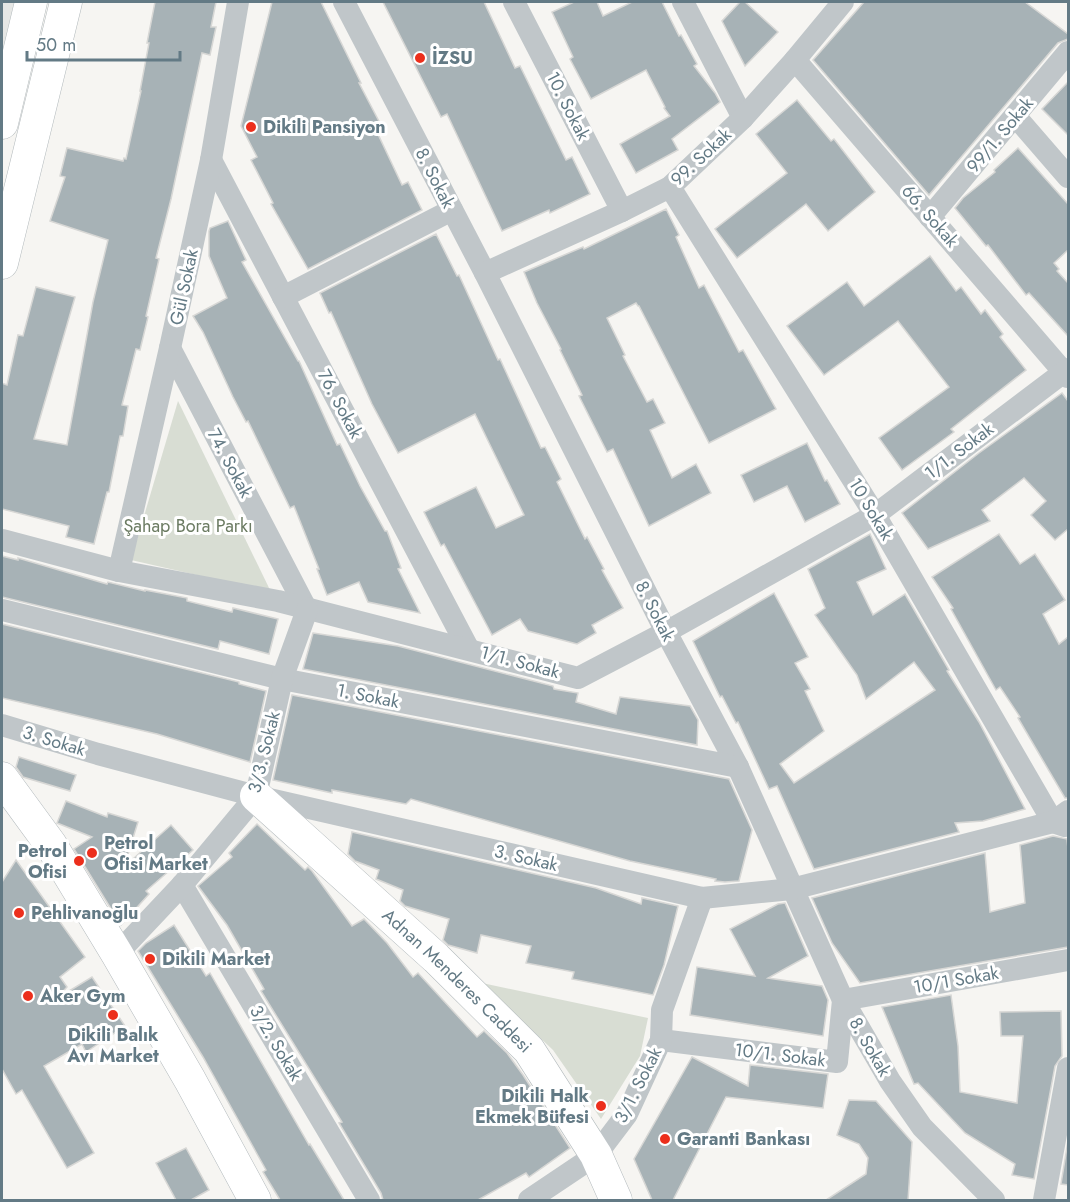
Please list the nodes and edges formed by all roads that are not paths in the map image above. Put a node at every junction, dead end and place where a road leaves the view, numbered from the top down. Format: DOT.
graph roads {
  1 [pos="31,2"];
  2 [pos="66,2"];
  3 [pos="238,2"];
  4 [pos="344,2"];
  5 [pos="514,2"];
  6 [pos="683,2"];
  7 [pos="843,2"];
  8 [pos="1068,52"];
  9 [pos="795,60"];
  10 [pos="1016,117"];
  11 [pos="743,118"];
  12 [pos="2,123"];
  13 [pos="211,160"];
  14 [pos="1068,177"];
  15 [pos="670,187"];
  16 [pos="452,210"];
  17 [pos="622,211"];
  18 [pos="930,217"];
  19 [pos="2,262"];
  20 [pos="485,273"];
  21 [pos="284,297"];
  22 [pos="170,348"];
  23 [pos="1067,373"];
  24 [pos="875,515"];
  25 [pos="2,540"];
  26 [pos="119,571"];
  27 [pos="2,610"];
  28 [pos="307,610"];
  29 [pos="666,632"];
  30 [pos="468,648"];
  31 [pos="282,679"];
  32 [pos="2,725"];
  33 [pos="738,767"];
  34 [pos="7,789"];
  35 [pos="256,796"];
  36 [pos="1063,820"];
  37 [pos="183,885"];
  38 [pos="792,888"];
  39 [pos="702,898"];
  40 [pos="117,954"];
  41 [pos="1068,960"];
  42 [pos="843,1000"];
  43 [pos="660,1040"];
  44 [pos="1068,1068"];
  45 [pos="1062,1141"];
  46 [pos="596,1155"];
  47 [pos="255,1200"];
  48 [pos="369,1200"];
  49 [pos="529,1200"];
  50 [pos="616,1200"];
  51 [pos="994,1200"];
  52 [pos="1044,1200"];
  1 -- 12 [label="main road"];
  2 -- 19 [label="main road"];
  3 -- 13 [label="street, Gül Sokak"];
  4 -- 16 [label="street, 8. Sokak"];
  5 -- 17 [label="street, 10. Sokak"];
  6 -- 11 [label="street"];
  7 -- 9 [label="street, 99. Sokak"];
  8 -- 10 [label="street, 99/1. Sokak"];
  9 -- 11 [label="street, 99. Sokak"];
  9 -- 18 [label="street, 66. Sokak"];
  10 -- 14 [label="street"];
  10 -- 18 [label="street, 99/1. Sokak"];
  11 -- 15 [label="street, 99. Sokak"];
  13 -- 21 [label="street, 76. Sokak"];
  13 -- 22 [label="street, Gül Sokak"];
  15 -- 17 [label="street, 99. Sokak"];
  15 -- 24 [label="street, 10 Sokak"];
  16 -- 20 [label="street, 8. Sokak"];
  16 -- 21 [label="street"];
  17 -- 20 [label="street, 99. Sokak"];
  18 -- 23 [label="street, 66. Sokak"];
  20 -- 29 [label="street, 8. Sokak"];
  21 -- 30 [label="street, 76. Sokak"];
  22 -- 26 [label="street, Gül Sokak"];
  22 -- 28 [label="street, 74. Sokak"];
  23 -- 24 [label="street, 1/1. Sokak"];
  24 -- 29 [label="street, 1/1. Sokak"];
  24 -- 36 [label="street, 10 Sokak"];
  25 -- 26 [label="street, 1/1. Sokak"];
  26 -- 28 [label="street, 1/1. Sokak"];
  27 -- 31 [label="street, 1. Sokak"];
  28 -- 30 [label="street, 1/1. Sokak"];
  28 -- 31 [label="street, 3/3. Sokak"];
  29 -- 30 [label="street, 1/1. Sokak"];
  29 -- 33 [label="street, 8. Sokak"];
  31 -- 33 [label="street, 1. Sokak"];
  31 -- 35 [label="street, 3/3. Sokak"];
  32 -- 35 [label="street, 3. Sokak"];
  33 -- 38 [label="street, 8. Sokak"];
  34 -- 40 [label="main road"];
  35 -- 37 [label="street, 3/3. Sokak"];
  35 -- 39 [label="street, 3. Sokak"];
  35 -- 46 [label="main road, Adnan Menderes Caddesi"];
  36 -- 38 [label="street, 3. Sokak"];
  37 -- 40 [label="street, 3/3. Sokak"];
  37 -- 48 [label="street, 3/2. Sokak"];
  38 -- 39 [label="street, 3. Sokak"];
  38 -- 42 [label="street, 8. Sokak"];
  39 -- 43 [label="street, 3/1. Sokak"];
  40 -- 47 [label="main road"];
  41 -- 42 [label="street, 10/1 Sokak"];
  42 -- 43 [label="street, 10/1. Sokak"];
  42 -- 51 [label="street, 8. Sokak"];
  43 -- 46 [label="street, 3/1. Sokak"];
  44 -- 45 [label="street"];
  45 -- 52 [label="street"];
  46 -- 49 [label="street, 3/1. Sokak"];
  46 -- 50 [label="main road, Adnan Menderes Caddesi"];
}
